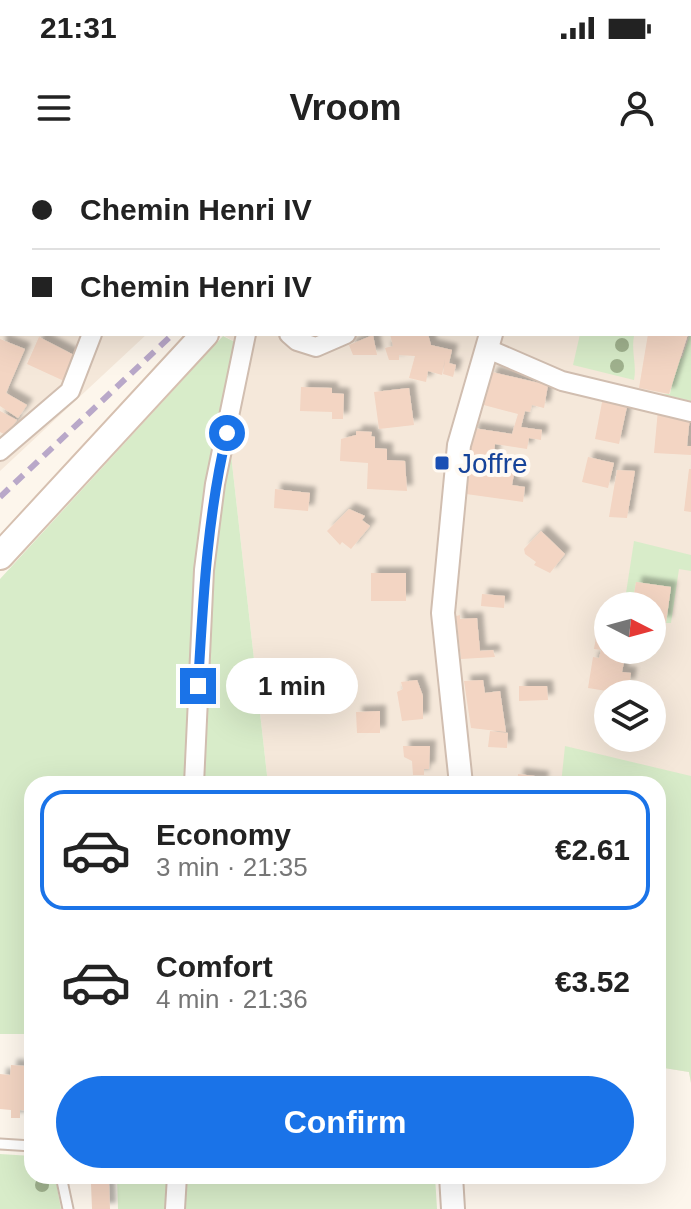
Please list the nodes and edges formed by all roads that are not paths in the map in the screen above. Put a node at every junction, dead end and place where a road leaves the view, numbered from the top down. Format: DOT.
graph roads {
  1 [pos="91,336"];
  2 [pos="203,336"];
  3 [pos="246,336"];
  4 [pos="291,336"];
  5 [pos="341,336"];
  6 [pos="489,342"];
  7 [pos="691,412"];
  8 [pos="0,451"];
  9 [pos="0,556"];
  10 [pos="194,776"];
  11 [pos="460,776"];
  12 [pos="0,1144"];
  13 [pos="24,1146"];
  14 [pos="63,1184"];
  15 [pos="177,1184"];
  16 [pos="451,1184"];
  17 [pos="68,1209"];
  18 [pos="175,1209"];
  19 [pos="453,1209"];
  1 -- 8 [label="street"];
  2 -- 9 [label="main road"];
  3 -- 10 [label="street"];
  4 -- 5 [label="street"];
  6 -- 7 [label="street"];
  6 -- 11 [label="street"];
  12 -- 13 [label="lane"];
  14 -- 17 [label="lane"];
  15 -- 18 [label="street"];
  16 -- 19 [label="street"];
}
